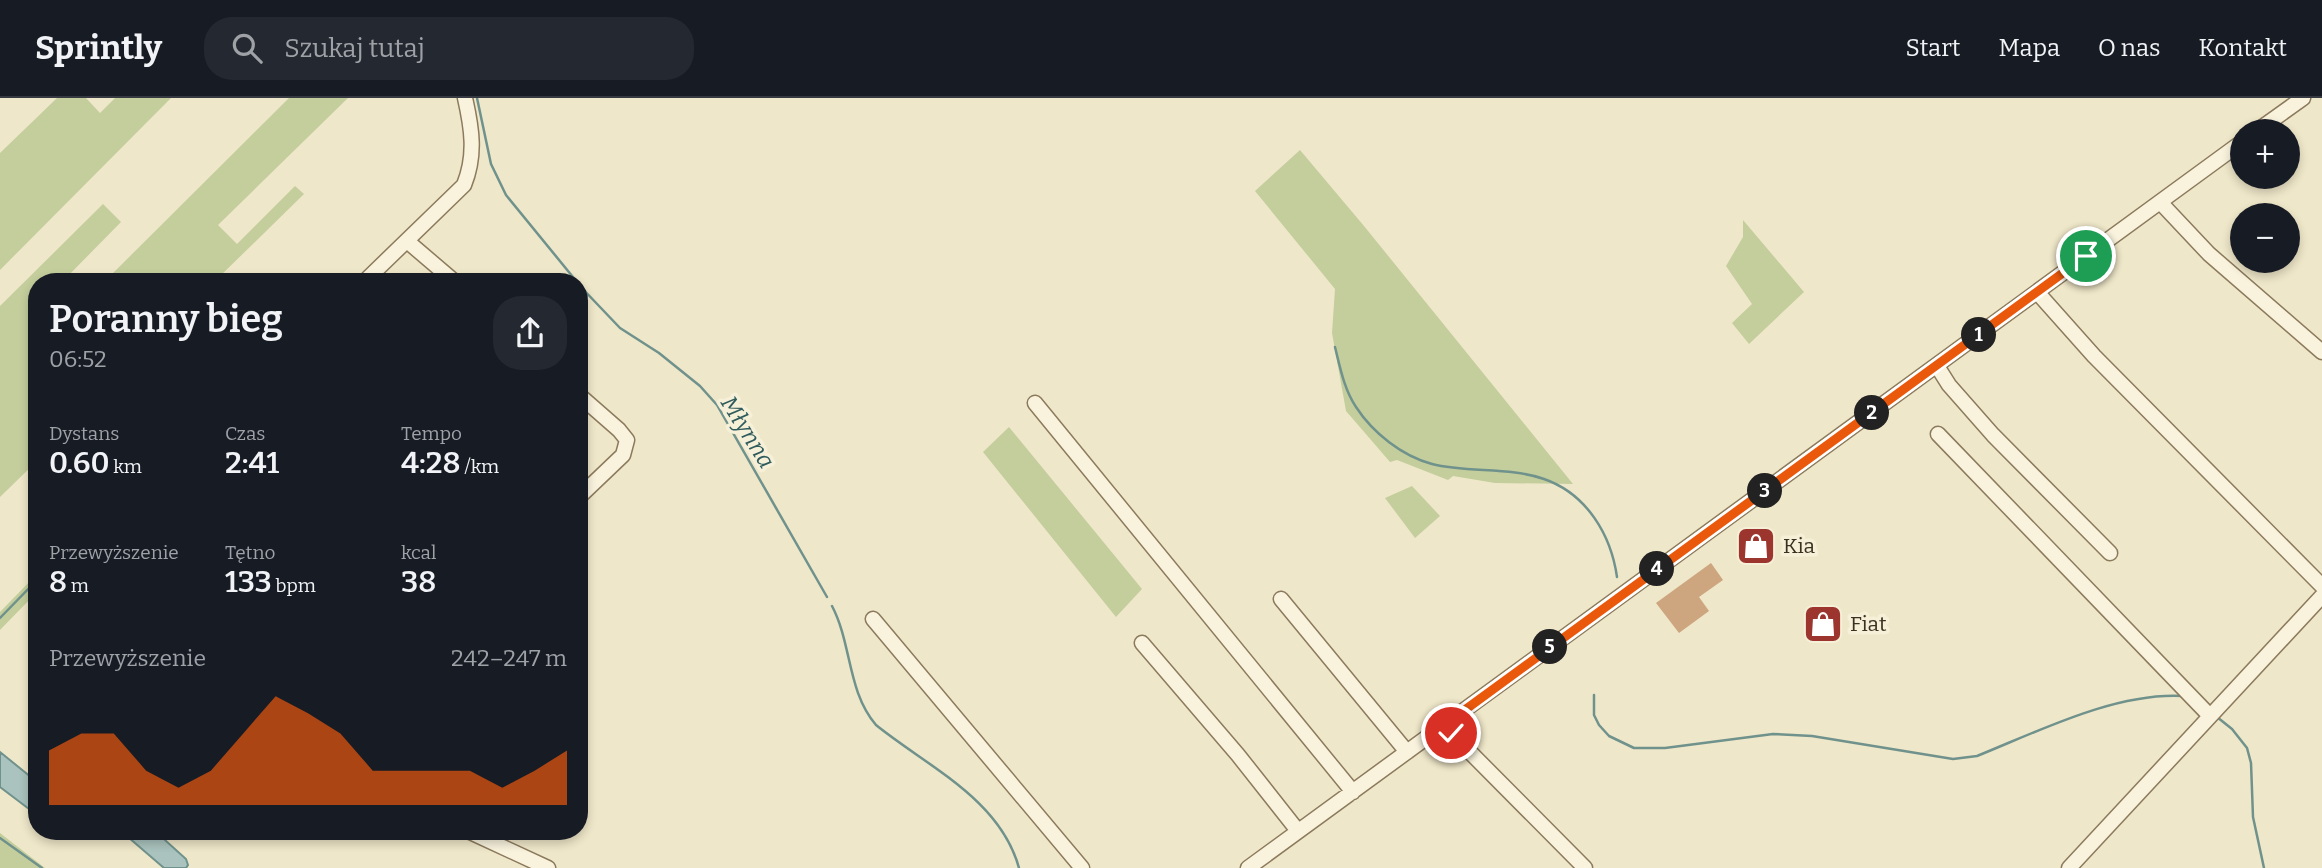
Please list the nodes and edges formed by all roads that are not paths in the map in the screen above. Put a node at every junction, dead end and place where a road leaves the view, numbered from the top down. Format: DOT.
graph roads {
  1 [pos="465,98"];
  2 [pos="2303,98"];
  3 [pos="2274,119"];
  4 [pos="2230,151"];
  5 [pos="2160,202"];
  6 [pos="407,241"];
  7 [pos="373,273"];
  8 [pos="444,273"];
  9 [pos="2037,292"];
  10 [pos="2322,352"];
  11 [pos="1937,366"];
  12 [pos="588,403"];
  13 [pos="1035,403"];
  14 [pos="1938,434"];
  15 [pos="588,488"];
  16 [pos="2110,554"];
  17 [pos="2322,586"];
  18 [pos="2322,596"];
  19 [pos="1281,599"];
  20 [pos="873,619"];
  21 [pos="1142,643"];
  22 [pos="2210,716"];
  23 [pos="1447,723"];
  24 [pos="1407,752"];
  25 [pos="1353,792"];
  26 [pos="1298,831"];
  27 [pos="487,840"];
  28 [pos="548,868"];
  29 [pos="1082,868"];
  30 [pos="1248,868"];
  31 [pos="1585,868"];
  32 [pos="2069,868"];
  1 -- 6 [label="street"];
  2 -- 3 [label="street"];
  4 -- 5 [label="street"];
  5 -- 9 [label="street"];
  5 -- 10 [label="street"];
  6 -- 7 [label="street"];
  6 -- 8 [label="street"];
  9 -- 11 [label="street"];
  9 -- 17 [label="street"];
  11 -- 16 [label="street"];
  11 -- 23 [label="street"];
  12 -- 15 [label="street"];
  13 -- 25 [label="street"];
  14 -- 22 [label="street"];
  18 -- 22 [label="street"];
  19 -- 24 [label="street"];
  20 -- 29 [label="street"];
  21 -- 26 [label="street"];
  22 -- 32 [label="street"];
  23 -- 24 [label="street"];
  23 -- 31 [label="street"];
  24 -- 25 [label="street"];
  25 -- 26 [label="street"];
  26 -- 30 [label="street"];
  27 -- 28 [label="street"];
}
